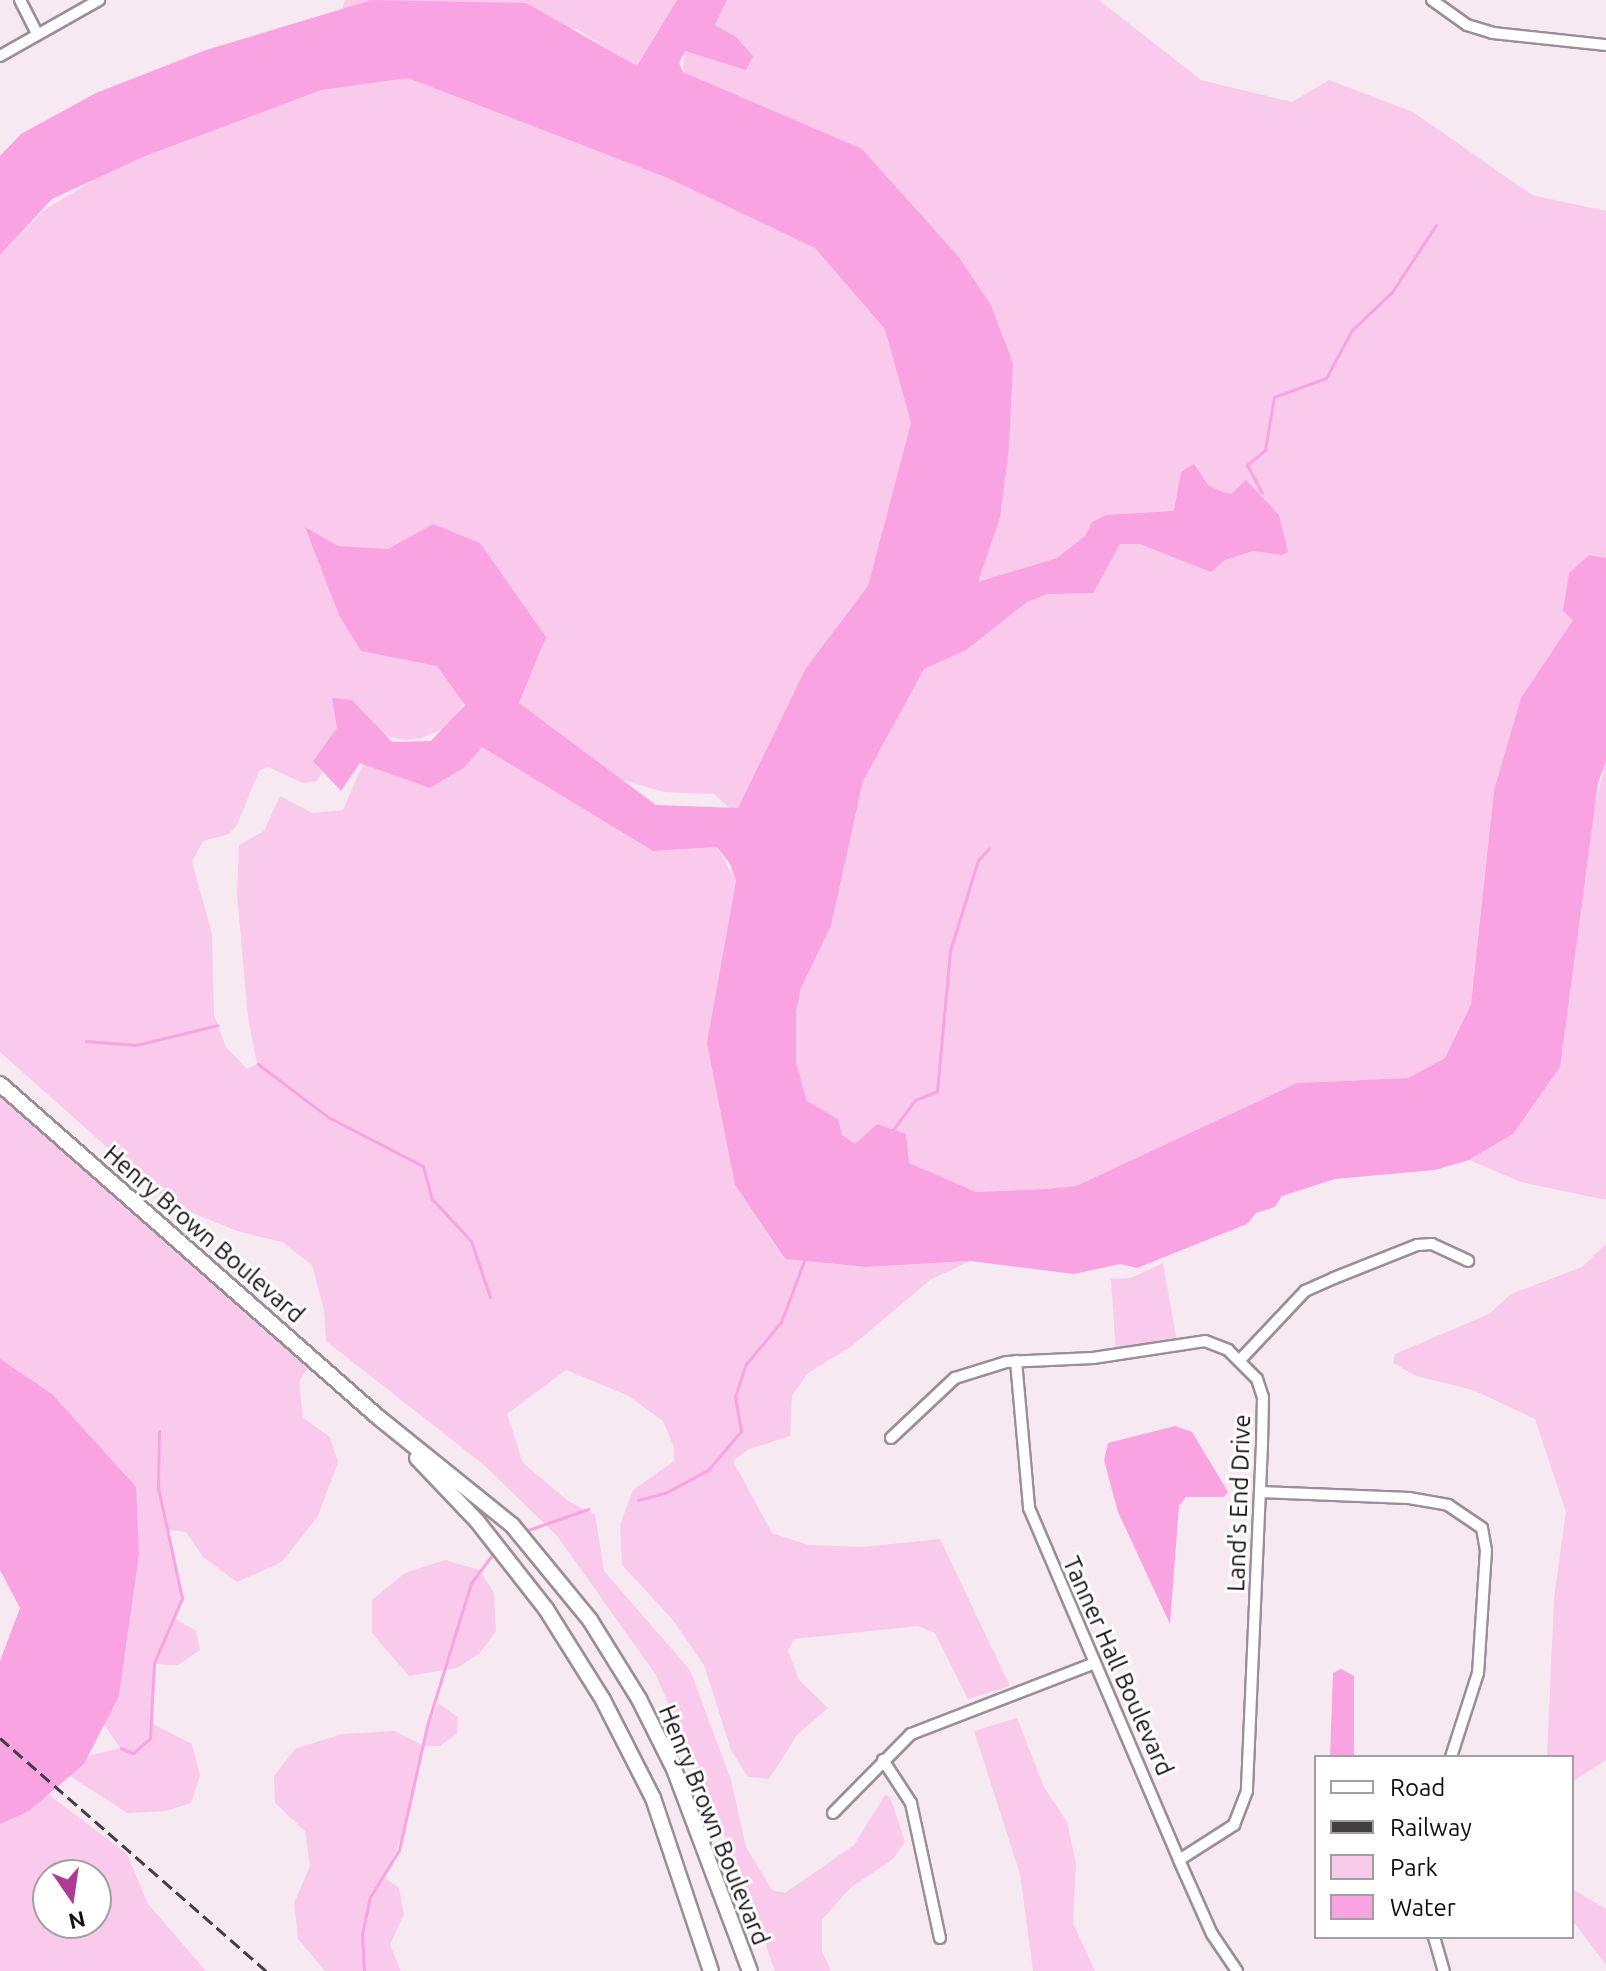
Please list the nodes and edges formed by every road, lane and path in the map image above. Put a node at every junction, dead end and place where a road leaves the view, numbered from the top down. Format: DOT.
graph roads {
  1 [pos="20,0"];
  2 [pos="99,0"];
  3 [pos="1432,0"];
  4 [pos="37,34"];
  5 [pos="1606,45"];
  6 [pos="0,56"];
  7 [pos="0,1084"];
  8 [pos="1468,1261"];
  9 [pos="1240,1360"];
  10 [pos="1016,1361"];
  11 [pos="378,1417"];
  12 [pos="891,1438"];
  13 [pos="1260,1492"];
  14 [pos="1095,1663"];
  15 [pos="1452,1755"];
  16 [pos="883,1760"];
  17 [pos="833,1813"];
  18 [pos="1179,1860"];
  19 [pos="940,1938"];
  20 [pos="1435,1939"];
  21 [pos="711,1971"];
  22 [pos="750,1971"];
  23 [pos="1237,1971"];
  24 [pos="1444,1971"];
  1 -- 4 [label="street"];
  2 -- 4 [label="street"];
  3 -- 5 [label="street"];
  4 -- 6 [label="street"];
  7 -- 11 [label="main road, Henry Brown Boulevard"];
  8 -- 9 [label="street"];
  9 -- 10 [label="street, Land's End Drive"];
  9 -- 13 [label="street, Land's End Drive"];
  10 -- 12 [label="street, Land's End Drive"];
  10 -- 14 [label="street, Tanner Hall Boulevard"];
  11 -- 21 [label="main road, Henry Brown Boulevard"];
  11 -- 22 [label="main road, Henry Brown Boulevard"];
  13 -- 15 [label="street"];
  13 -- 18 [label="street, Land's End Drive"];
  14 -- 16 [label="street"];
  14 -- 18 [label="street, Tanner Hall Boulevard"];
  16 -- 17 [label="street"];
  16 -- 19 [label="street"];
  18 -- 23 [label="street, Tanner Hall Boulevard"];
  20 -- 24 [label="street"];
}
